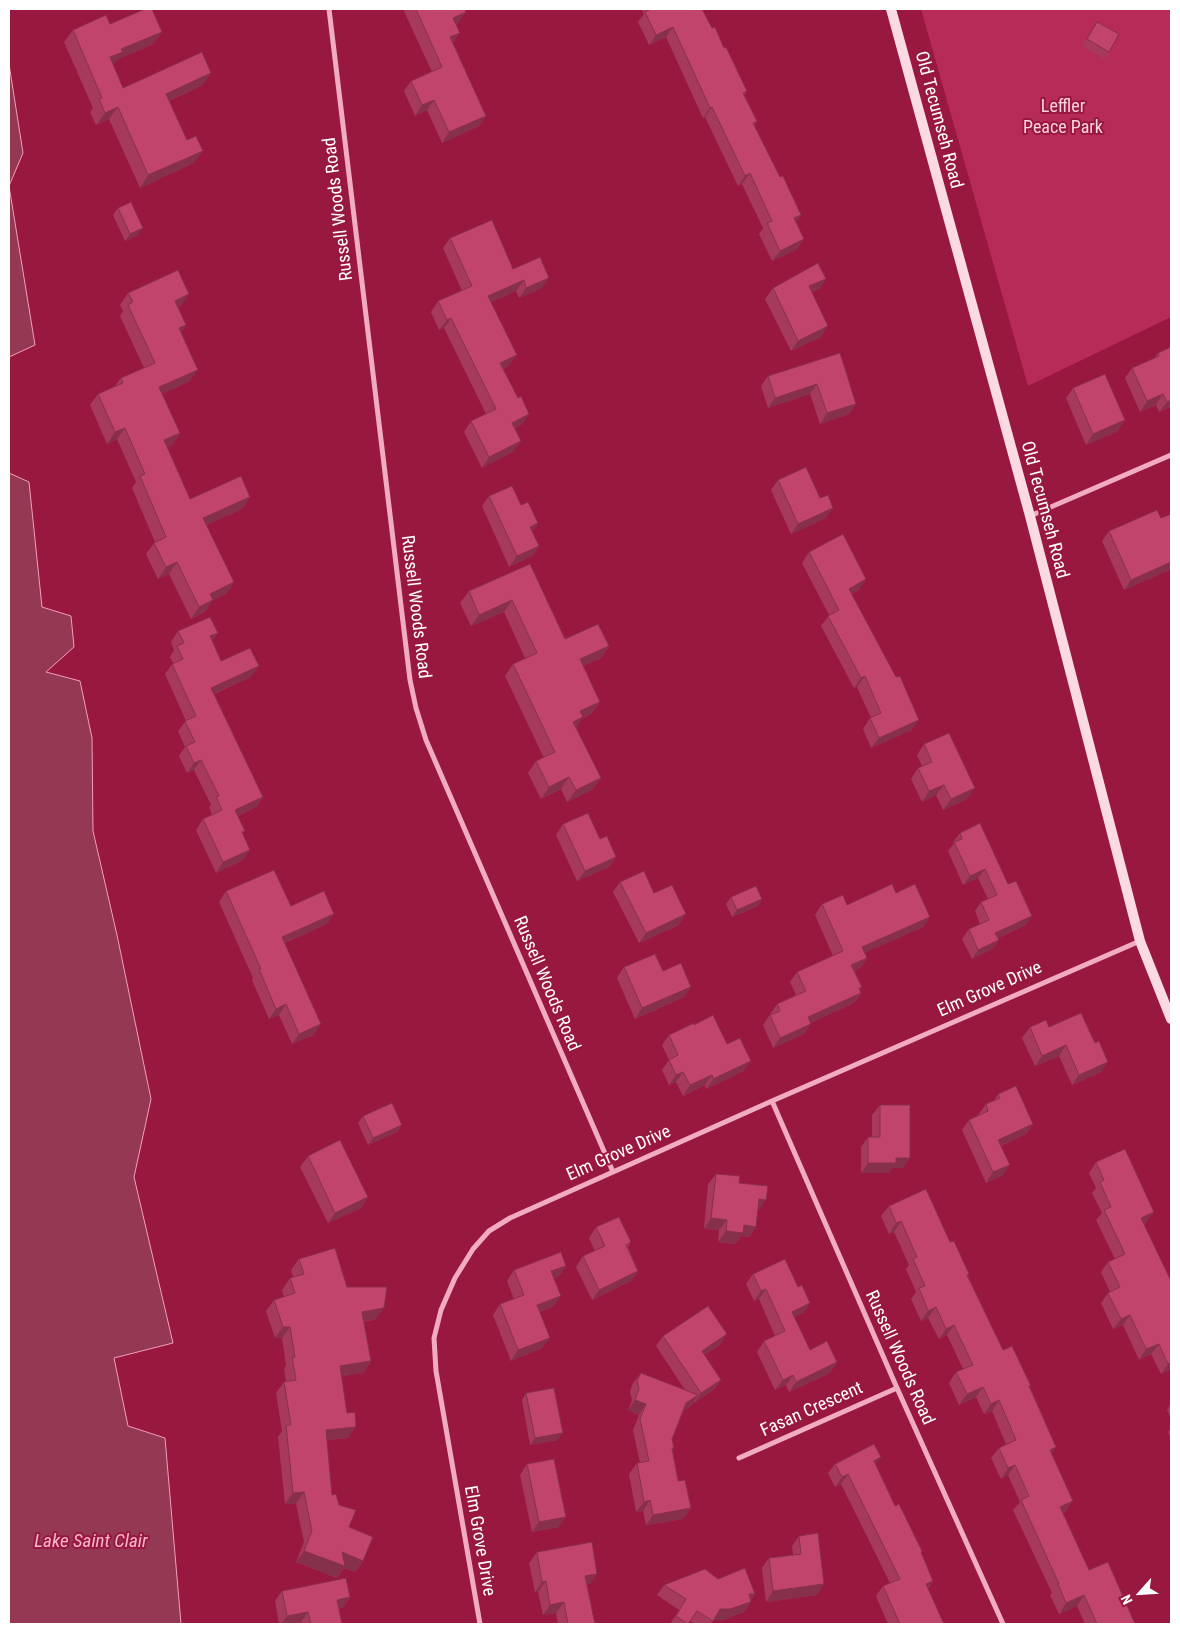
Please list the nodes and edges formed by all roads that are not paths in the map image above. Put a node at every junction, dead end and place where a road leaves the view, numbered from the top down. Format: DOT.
graph roads {
  1 [pos="329,9"];
  2 [pos="891,9"];
  3 [pos="1171,455"];
  4 [pos="1030,516"];
  5 [pos="1140,941"];
  6 [pos="1171,1018"];
  7 [pos="772,1101"];
  8 [pos="614,1172"];
  9 [pos="897,1388"];
  10 [pos="739,1458"];
  11 [pos="480,1624"];
  12 [pos="1003,1624"];
  1 -- 8 [label="street, Russell Woods Road"];
  2 -- 4 [label="main road, Old Tecumseh Road"];
  3 -- 4 [label="street"];
  4 -- 5 [label="main road, Old Tecumseh Road"];
  5 -- 6 [label="main road, Old Tecumseh Road"];
  5 -- 7 [label="street, Elm Grove Drive"];
  7 -- 8 [label="street, Elm Grove Drive"];
  7 -- 9 [label="street, Russell Woods Road"];
  8 -- 11 [label="street, Elm Grove Drive"];
  9 -- 10 [label="street, Fasan Crescent"];
  9 -- 12 [label="street, Russell Woods Road"];
}
